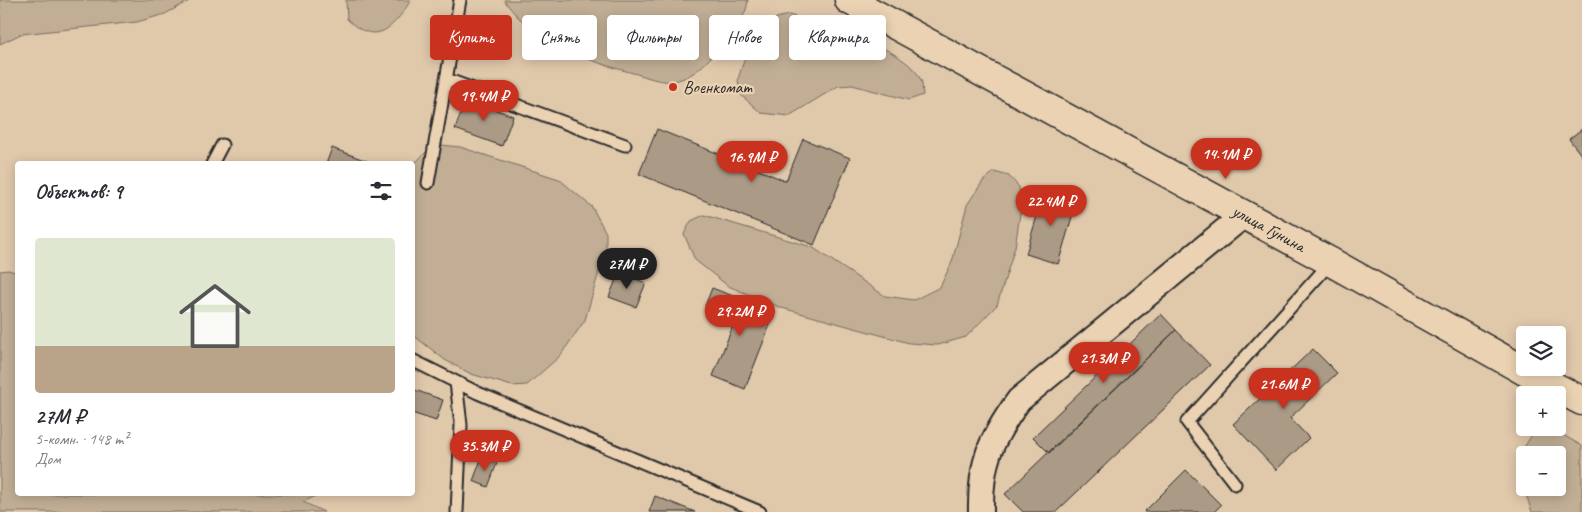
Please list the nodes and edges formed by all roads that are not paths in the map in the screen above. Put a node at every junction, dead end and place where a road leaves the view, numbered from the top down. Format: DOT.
graph roads {
  1 [pos="460,0"];
  2 [pos="849,0"];
  3 [pos="446,79"];
  4 [pos="222,145"];
  5 [pos="625,145"];
  6 [pos="214,161"];
  7 [pos="428,183"];
  8 [pos="1244,215"];
  9 [pos="1331,262"];
  10 [pos="415,362"];
  11 [pos="456,382"];
  12 [pos="1582,401"];
  13 [pos="1235,484"];
  14 [pos="457,512"];
  15 [pos="760,512"];
  16 [pos="981,512"];
  1 -- 3 [label="lane"];
  2 -- 8 [label="main road, улица Гунина"];
  3 -- 5 [label="lane"];
  3 -- 7 [label="lane"];
  4 -- 6 [label="lane"];
  8 -- 9 [label="main road, улица Гунина"];
  8 -- 16 [label="street"];
  9 -- 12 [label="main road, улица Гунина"];
  9 -- 13 [label="lane"];
  10 -- 11 [label="lane"];
  11 -- 14 [label="lane"];
  11 -- 15 [label="lane"];
}
